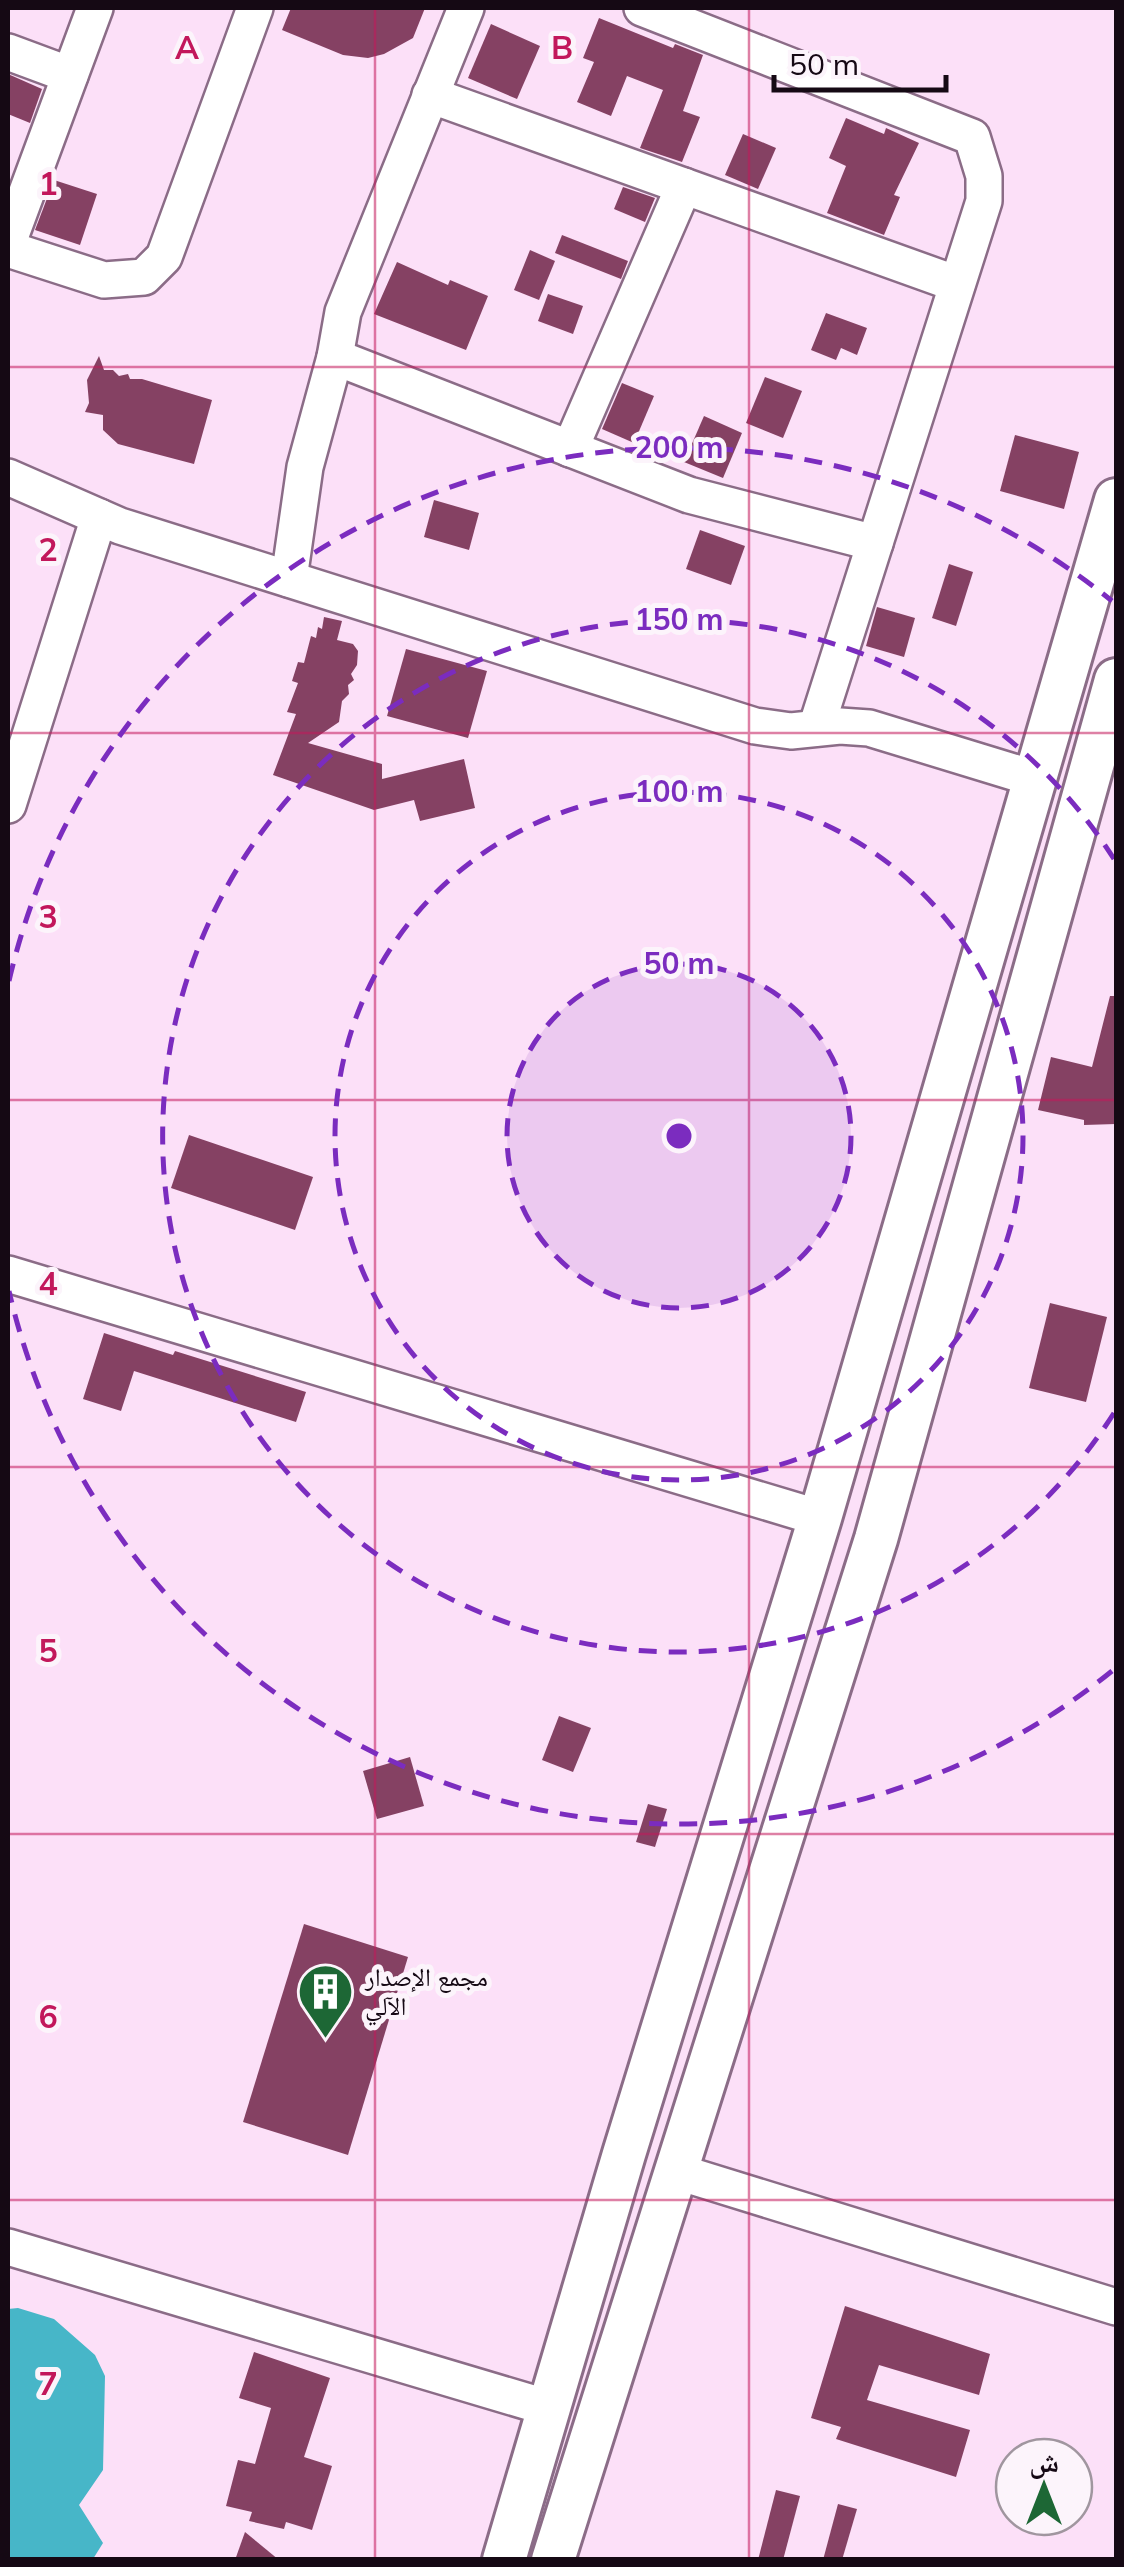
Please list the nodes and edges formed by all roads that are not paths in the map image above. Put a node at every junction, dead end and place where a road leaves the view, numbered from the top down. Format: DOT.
graph roads {
  1 [pos="95,8"];
  2 [pos="255,8"];
  3 [pos="466,8"];
  4 [pos="642,8"];
  5 [pos="8,52"];
  6 [pos="70,75"];
  7 [pos="430,95"];
  8 [pos="684,186"];
  9 [pos="8,246"];
  10 [pos="958,284"];
  11 [pos="335,357"];
  12 [pos="570,448"];
  13 [pos="8,477"];
  14 [pos="1116,500"];
  15 [pos="99,517"];
  16 [pos="875,543"];
  17 [pos="290,579"];
  18 [pos="1103,600"];
  19 [pos="1116,680"];
  20 [pos="816,728"];
  21 [pos="1036,779"];
  22 [pos="8,806"];
  23 [pos="8,1274"];
  24 [pos="820,1518"];
  25 [pos="876,1539"];
  26 [pos="674,2171"];
  27 [pos="8,2246"];
  28 [pos="1116,2307"];
  29 [pos="549,2408"];
  30 [pos="504,2560"];
  31 [pos="553,2560"];
  1 -- 6 [label="street"];
  2 -- 9 [label="street"];
  3 -- 7 [label="street"];
  4 -- 10 [label="street"];
  5 -- 6 [label="street"];
  6 -- 9 [label="street"];
  7 -- 8 [label="street"];
  7 -- 11 [label="street"];
  8 -- 10 [label="street"];
  8 -- 12 [label="street"];
  10 -- 16 [label="street"];
  11 -- 12 [label="street"];
  11 -- 17 [label="street"];
  12 -- 16 [label="street"];
  13 -- 15 [label="street"];
  14 -- 18 [label="main road"];
  15 -- 17 [label="street"];
  15 -- 22 [label="street"];
  16 -- 20 [label="street"];
  17 -- 20 [label="street"];
  18 -- 21 [label="main road"];
  19 -- 25 [label="main road"];
  20 -- 21 [label="street"];
  21 -- 24 [label="main road"];
  23 -- 24 [label="street"];
  24 -- 25 [label="main road"];
  24 -- 29 [label="main road"];
  25 -- 26 [label="main road"];
  26 -- 28 [label="street"];
  26 -- 31 [label="main road"];
  27 -- 29 [label="street"];
  29 -- 30 [label="main road"];
}
